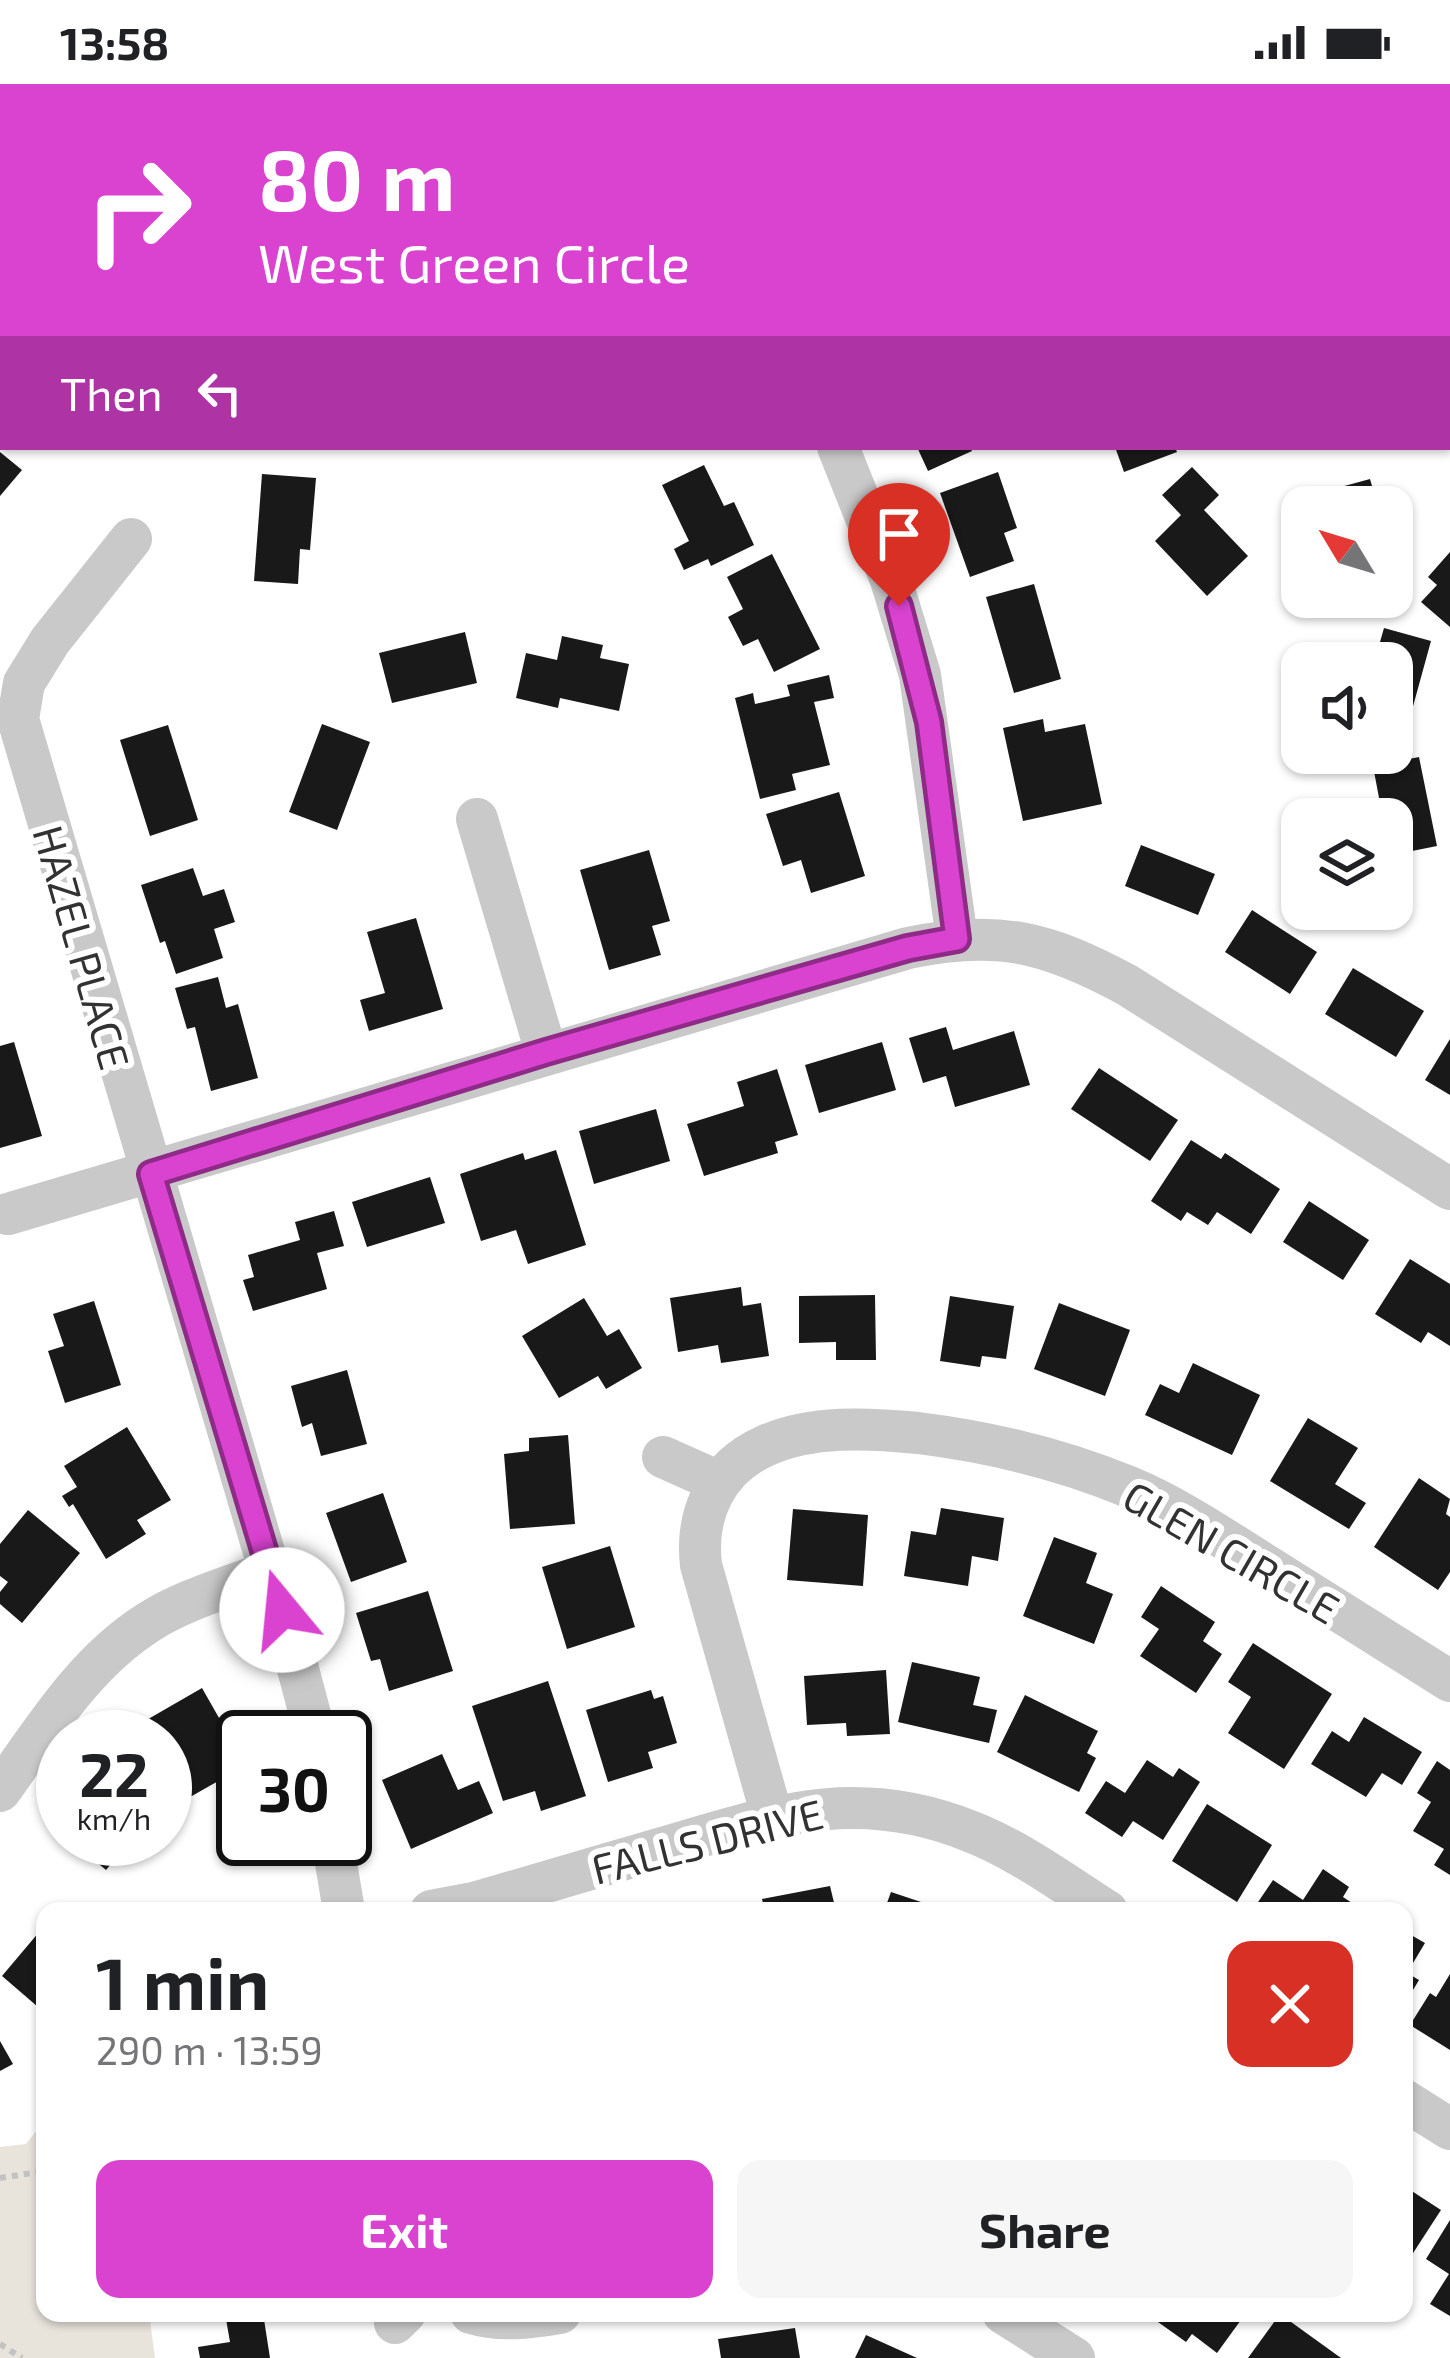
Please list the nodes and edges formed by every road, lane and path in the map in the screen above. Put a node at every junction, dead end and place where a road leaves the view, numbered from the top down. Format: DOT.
graph roads {
  1 [pos="839,450"];
  2 [pos="131,538"];
  3 [pos="477,819"];
  4 [pos="957,939"];
  5 [pos="546,1052"];
  6 [pos="151,1174"];
  7 [pos="1450,1189"];
  8 [pos="8,1214"];
  9 [pos="663,1457"];
  10 [pos="719,1482"];
  11 [pos="270,1571"];
  12 [pos="1450,1681"];
  13 [pos="309,1710"];
  14 [pos="0,1791"];
  15 [pos="772,1816"];
  16 [pos="336,1866"];
  17 [pos="342,1902"];
  18 [pos="477,1902"];
  19 [pos="1093,1902"];
  20 [pos="1413,2106"];
  21 [pos="1450,2129"];
  22 [pos="36,2172"];
  23 [pos="0,2178"];
  24 [pos="1017,2322"];
  25 [pos="0,2344"];
  26 [pos="22,2358"];
  27 [pos="1074,2358"];
  1 -- 4 [label="street"];
  2 -- 6 [label="street, HAZEL PLACE"];
  3 -- 5 [label="street"];
  4 -- 5 [label="street"];
  4 -- 7 [label="street"];
  5 -- 6 [label="street"];
  6 -- 8 [label="street"];
  6 -- 11 [label="street, HAZEL PLACE"];
  9 -- 10 [label="street"];
  10 -- 12 [label="street, GLEN CIRCLE"];
  10 -- 15 [label="street"];
  11 -- 13 [label="street, HAZEL PLACE"];
  11 -- 14 [label="street"];
  15 -- 18 [label="street, FALLS DRIVE"];
  15 -- 19 [label="street, FALLS DRIVE"];
  16 -- 17 [label="street"];
  20 -- 21 [label="street"];
  22 -- 23 [label="path"];
  24 -- 27 [label="street"];
  25 -- 26 [label="path"];
}
